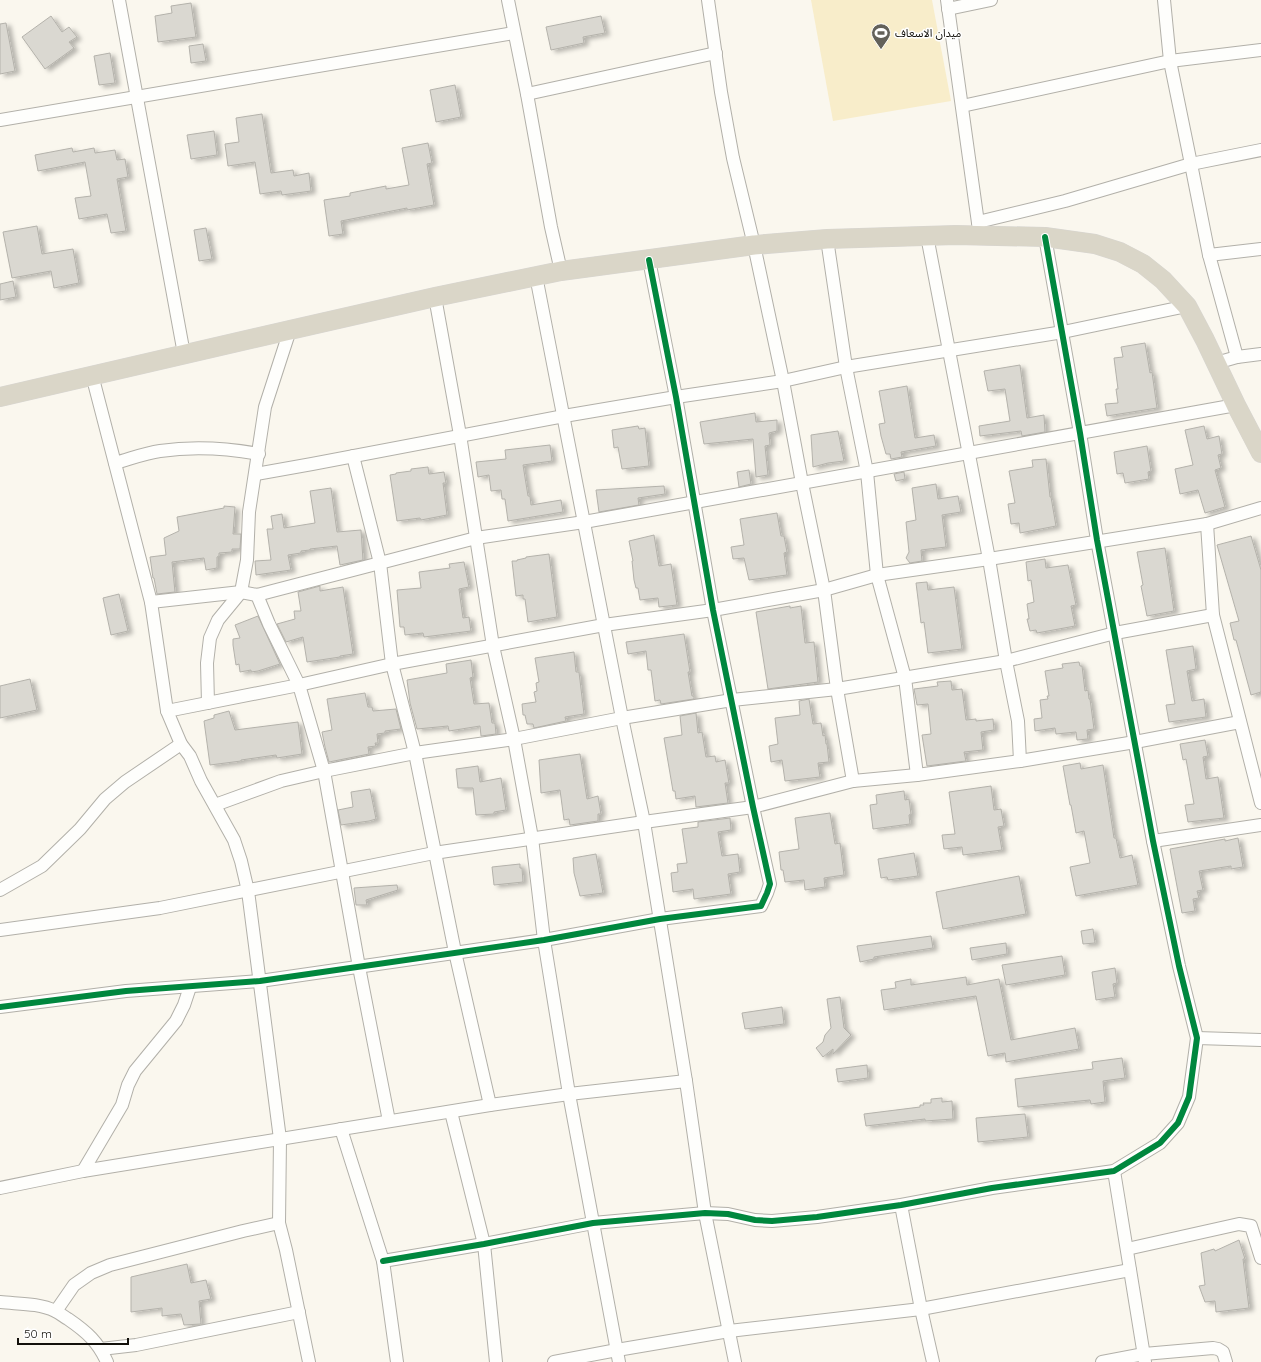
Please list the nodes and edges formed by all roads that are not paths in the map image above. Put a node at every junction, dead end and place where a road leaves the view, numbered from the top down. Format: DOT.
graph roads {
  1 [pos="120,0"];
  2 [pos="508,0"];
  3 [pos="708,0"];
  4 [pos="991,0"];
  5 [pos="1164,0"];
  6 [pos="948,4"];
  7 [pos="514,33"];
  8 [pos="1261,50"];
  9 [pos="716,52"];
  10 [pos="1170,61"];
  11 [pos="527,94"];
  12 [pos="137,97"];
  13 [pos="962,106"];
  14 [pos="0,120"];
  15 [pos="1261,150"];
  16 [pos="1190,164"];
  17 [pos="979,228"];
  18 [pos="927,236"];
  19 [pos="1045,237"];
  20 [pos="827,239"];
  21 [pos="754,245"];
  22 [pos="1261,249"];
  23 [pos="1209,255"];
  24 [pos="649,260"];
  25 [pos="561,271"];
  26 [pos="536,276"];
  27 [pos="435,297"];
  28 [pos="1187,306"];
  29 [pos="290,330"];
  30 [pos="1063,332"];
  31 [pos="949,351"];
  32 [pos="184,354"];
  33 [pos="1261,354"];
  34 [pos="1236,357"];
  35 [pos="1216,363"];
  36 [pos="846,367"];
  37 [pos="92,376"];
  38 [pos="783,381"];
  39 [pos="0,397"];
  40 [pos="676,397"];
  41 [pos="1236,405"];
  42 [pos="564,416"];
  43 [pos="1080,433"];
  44 [pos="460,435"];
  45 [pos="968,453"];
  46 [pos="1261,453"];
  47 [pos="258,454"];
  48 [pos="353,456"];
  49 [pos="115,463"];
  50 [pos="867,472"];
  51 [pos="256,474"];
  52 [pos="802,483"];
  53 [pos="695,502"];
  54 [pos="1261,508"];
  55 [pos="584,522"];
  56 [pos="1207,524"];
  57 [pos="476,538"];
  58 [pos="1097,540"];
  59 [pos="989,559"];
  60 [pos="380,563"];
  61 [pos="877,575"];
  62 [pos="824,590"];
  63 [pos="241,592"];
  64 [pos="257,595"];
  65 [pos="151,602"];
  66 [pos="713,610"];
  67 [pos="1213,615"];
  68 [pos="604,625"];
  69 [pos="1115,633"];
  70 [pos="492,646"];
  71 [pos="1006,661"];
  72 [pos="392,664"];
  73 [pos="905,678"];
  74 [pos="298,685"];
  75 [pos="838,689"];
  76 [pos="732,700"];
  77 [pos="208,703"];
  78 [pos="167,711"];
  79 [pos="622,718"];
  80 [pos="1240,722"];
  81 [pos="514,739"];
  82 [pos="1135,742"];
  83 [pos="181,744"];
  84 [pos="415,753"];
  85 [pos="1020,761"];
  86 [pos="324,771"];
  87 [pos="917,775"];
  88 [pos="853,782"];
  89 [pos="1261,803"];
  90 [pos="215,805"];
  91 [pos="753,807"];
  92 [pos="644,822"];
  93 [pos="1261,825"];
  94 [pos="532,838"];
  95 [pos="1153,842"];
  96 [pos="434,853"];
  97 [pos="342,871"];
  98 [pos="0,890"];
  99 [pos="248,891"];
  100 [pos="660,919"];
  101 [pos="0,930"];
  102 [pos="544,940"];
  103 [pos="455,952"];
  104 [pos="359,967"];
  105 [pos="260,981"];
  106 [pos="190,986"];
  107 [pos="0,1007"];
  108 [pos="1198,1038"];
  109 [pos="1261,1040"];
  110 [pos="686,1080"];
  111 [pos="569,1094"];
  112 [pos="490,1105"];
  113 [pos="451,1112"];
  114 [pos="389,1121"];
  115 [pos="341,1129"];
  116 [pos="280,1139"];
  117 [pos="1114,1170"];
  118 [pos="83,1171"];
  119 [pos="0,1188"];
  120 [pos="901,1205"];
  121 [pos="705,1213"];
  122 [pos="279,1223"];
  123 [pos="593,1223"];
  124 [pos="484,1244"];
  125 [pos="1127,1249"];
  126 [pos="1261,1258"];
  127 [pos="383,1261"];
  128 [pos="1130,1270"];
  129 [pos="0,1302"];
  130 [pos="921,1309"];
  131 [pos="56,1311"];
  132 [pos="299,1312"];
  133 [pos="729,1331"];
  134 [pos="101,1349"];
  135 [pos="617,1350"];
  136 [pos="1144,1358"];
  137 [pos="107,1362"];
  138 [pos="309,1362"];
  139 [pos="397,1362"];
  140 [pos="496,1362"];
  141 [pos="554,1362"];
  142 [pos="619,1362"];
  143 [pos="735,1362"];
  144 [pos="933,1362"];
  145 [pos="1102,1362"];
  146 [pos="1226,1362"];
  1 -- 12 [label="street"];
  2 -- 7 [label="street"];
  3 -- 9 [label="street"];
  4 -- 6 [label="street"];
  5 -- 10 [label="street"];
  6 -- 13 [label="street"];
  7 -- 11 [label="street"];
  7 -- 12 [label="street"];
  8 -- 10 [label="street"];
  9 -- 11 [label="street"];
  9 -- 21 [label="street"];
  10 -- 13 [label="street"];
  10 -- 16 [label="street"];
  11 -- 25 [label="street"];
  12 -- 14 [label="street"];
  12 -- 32 [label="street"];
  13 -- 17 [label="street"];
  15 -- 16 [label="street"];
  16 -- 17 [label="street"];
  16 -- 23 [label="street"];
  17 -- 18 [label="highway"];
  17 -- 19 [label="highway"];
  18 -- 20 [label="highway"];
  18 -- 31 [label="street"];
  19 -- 28 [label="highway"];
  19 -- 30 [label="street"];
  20 -- 21 [label="highway"];
  20 -- 36 [label="street"];
  21 -- 24 [label="highway"];
  21 -- 38 [label="street"];
  22 -- 23 [label="street"];
  23 -- 34 [label="street"];
  24 -- 25 [label="highway"];
  24 -- 40 [label="street"];
  25 -- 26 [label="highway"];
  26 -- 27 [label="highway"];
  26 -- 42 [label="street"];
  27 -- 29 [label="highway"];
  27 -- 44 [label="street"];
  28 -- 30 [label="street"];
  28 -- 35 [label="highway"];
  29 -- 32 [label="highway"];
  29 -- 47 [label="street"];
  30 -- 31 [label="street"];
  30 -- 43 [label="street"];
  31 -- 36 [label="street"];
  31 -- 45 [label="street"];
  32 -- 37 [label="highway"];
  33 -- 34 [label="street"];
  34 -- 35 [label="street"];
  35 -- 41 [label="highway"];
  36 -- 38 [label="street"];
  36 -- 50 [label="street"];
  37 -- 39 [label="highway"];
  37 -- 49 [label="street"];
  38 -- 40 [label="street"];
  38 -- 52 [label="street"];
  40 -- 42 [label="street"];
  40 -- 53 [label="street"];
  41 -- 43 [label="street"];
  41 -- 46 [label="highway"];
  42 -- 44 [label="street"];
  42 -- 55 [label="street"];
  43 -- 45 [label="street"];
  43 -- 58 [label="street"];
  44 -- 48 [label="street"];
  44 -- 57 [label="street"];
  45 -- 50 [label="street"];
  45 -- 59 [label="street"];
  47 -- 49 [label="street"];
  47 -- 51 [label="street"];
  48 -- 51 [label="street"];
  48 -- 60 [label="street"];
  49 -- 65 [label="street"];
  50 -- 52 [label="street"];
  50 -- 61 [label="street"];
  51 -- 63 [label="street"];
  52 -- 53 [label="street"];
  52 -- 62 [label="street"];
  53 -- 55 [label="street"];
  53 -- 66 [label="street"];
  54 -- 56 [label="street"];
  55 -- 57 [label="street"];
  55 -- 68 [label="street"];
  56 -- 58 [label="street"];
  56 -- 67 [label="street"];
  57 -- 60 [label="street"];
  57 -- 70 [label="street"];
  58 -- 59 [label="street"];
  58 -- 69 [label="street"];
  59 -- 61 [label="street"];
  59 -- 71 [label="street"];
  60 -- 64 [label="street"];
  60 -- 72 [label="street"];
  61 -- 62 [label="street"];
  61 -- 73 [label="street"];
  62 -- 66 [label="street"];
  62 -- 75 [label="street"];
  63 -- 64 [label="street"];
  63 -- 65 [label="street"];
  63 -- 77 [label="street"];
  64 -- 74 [label="street"];
  65 -- 78 [label="street"];
  66 -- 68 [label="street"];
  66 -- 76 [label="street"];
  67 -- 69 [label="street"];
  67 -- 80 [label="street"];
  68 -- 70 [label="street"];
  68 -- 79 [label="street"];
  69 -- 71 [label="street"];
  69 -- 82 [label="street"];
  70 -- 72 [label="street"];
  70 -- 81 [label="street"];
  71 -- 73 [label="street"];
  71 -- 85 [label="street"];
  72 -- 74 [label="street"];
  72 -- 84 [label="street"];
  73 -- 75 [label="street"];
  73 -- 87 [label="street"];
  74 -- 77 [label="street"];
  74 -- 86 [label="street"];
  75 -- 76 [label="street"];
  75 -- 88 [label="street"];
  76 -- 79 [label="street"];
  76 -- 91 [label="street"];
  77 -- 78 [label="street"];
  78 -- 83 [label="street"];
  79 -- 81 [label="street"];
  79 -- 92 [label="street"];
  80 -- 82 [label="street"];
  80 -- 89 [label="street"];
  81 -- 84 [label="street"];
  81 -- 94 [label="street"];
  82 -- 85 [label="street"];
  82 -- 95 [label="street"];
  83 -- 90 [label="street"];
  83 -- 98 [label="street"];
  84 -- 86 [label="street"];
  84 -- 96 [label="street"];
  85 -- 87 [label="street"];
  86 -- 90 [label="street"];
  86 -- 97 [label="street"];
  87 -- 88 [label="street"];
  88 -- 91 [label="street"];
  90 -- 99 [label="street"];
  91 -- 92 [label="street"];
  91 -- 100 [label="street"];
  92 -- 94 [label="street"];
  92 -- 100 [label="street"];
  93 -- 95 [label="street"];
  94 -- 96 [label="street"];
  94 -- 102 [label="street"];
  95 -- 108 [label="street"];
  96 -- 97 [label="street"];
  96 -- 103 [label="street"];
  97 -- 99 [label="street"];
  97 -- 104 [label="street"];
  99 -- 101 [label="street"];
  99 -- 105 [label="street"];
  100 -- 102 [label="street"];
  100 -- 110 [label="street"];
  102 -- 103 [label="street"];
  102 -- 111 [label="street"];
  103 -- 104 [label="street"];
  103 -- 112 [label="street"];
  104 -- 105 [label="street"];
  104 -- 114 [label="street"];
  105 -- 106 [label="street"];
  105 -- 116 [label="street"];
  106 -- 107 [label="street"];
  106 -- 118 [label="street"];
  108 -- 109 [label="street"];
  108 -- 117 [label="street"];
  110 -- 111 [label="street"];
  110 -- 121 [label="street"];
  111 -- 112 [label="street"];
  111 -- 123 [label="street"];
  112 -- 113 [label="street"];
  113 -- 114 [label="street"];
  113 -- 124 [label="street"];
  114 -- 115 [label="street"];
  115 -- 116 [label="street"];
  115 -- 127 [label="street"];
  116 -- 118 [label="street"];
  116 -- 122 [label="street"];
  117 -- 120 [label="street"];
  117 -- 125 [label="street"];
  118 -- 119 [label="street"];
  120 -- 121 [label="street"];
  120 -- 130 [label="street"];
  121 -- 123 [label="street"];
  121 -- 133 [label="street"];
  122 -- 131 [label="street"];
  122 -- 132 [label="street"];
  123 -- 124 [label="street"];
  123 -- 135 [label="street"];
  124 -- 127 [label="street"];
  124 -- 140 [label="street"];
  125 -- 126 [label="street"];
  125 -- 128 [label="street"];
  127 -- 139 [label="street"];
  128 -- 130 [label="street"];
  128 -- 136 [label="street"];
  129 -- 131 [label="street"];
  130 -- 133 [label="street"];
  130 -- 144 [label="street"];
  131 -- 134 [label="street"];
  132 -- 134 [label="street"];
  132 -- 138 [label="street"];
  133 -- 135 [label="street"];
  133 -- 143 [label="street"];
  134 -- 137 [label="street"];
  135 -- 141 [label="street"];
  135 -- 142 [label="street"];
  136 -- 145 [label="street"];
  136 -- 146 [label="street"];
}
